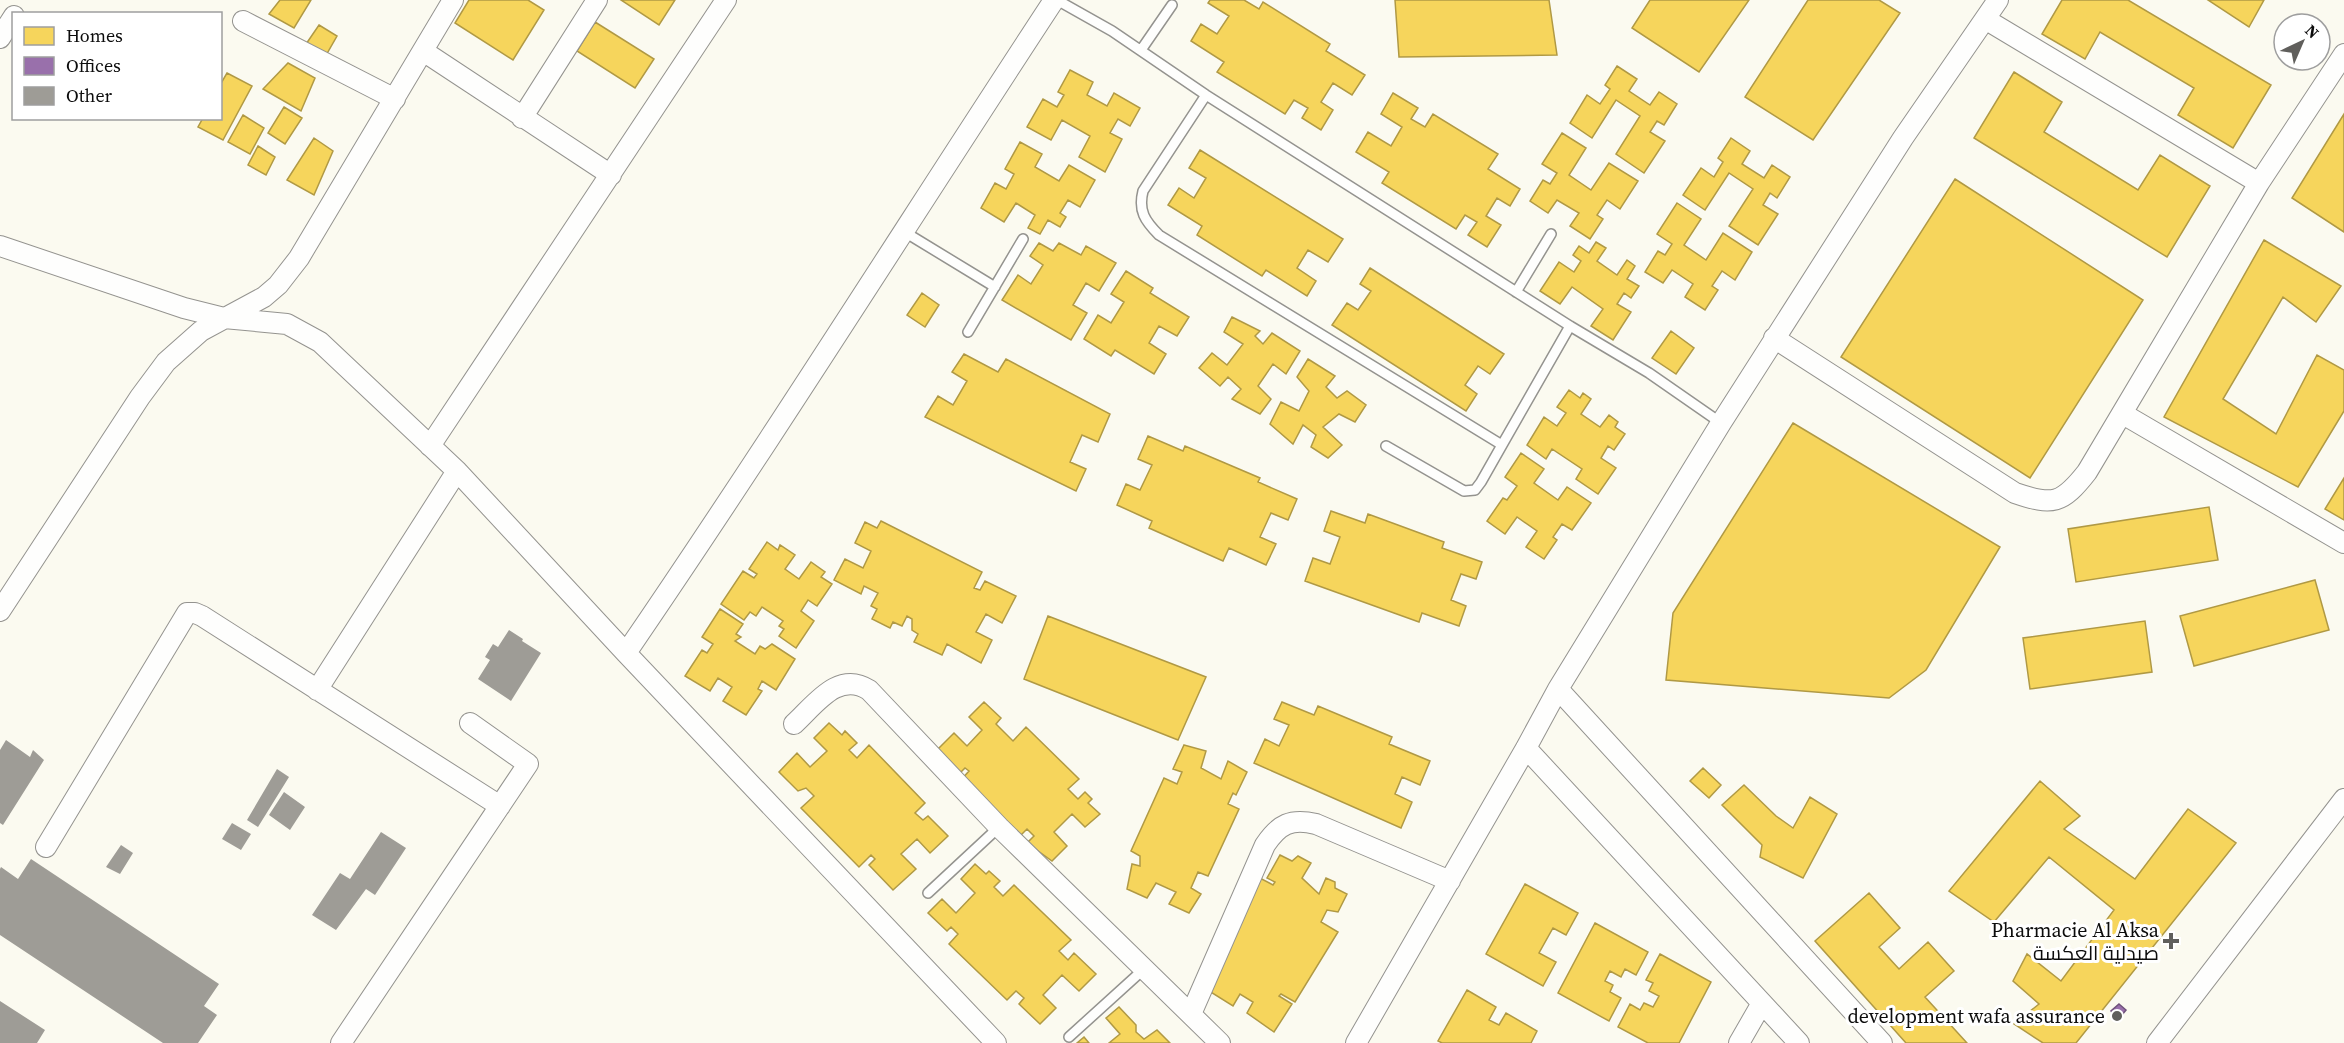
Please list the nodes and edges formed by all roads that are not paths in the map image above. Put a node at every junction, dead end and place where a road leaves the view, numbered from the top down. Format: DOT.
graph roads {
  1 [pos="453,0"];
  2 [pos="597,0"];
  3 [pos="726,0"];
  4 [pos="1055,0"];
  5 [pos="1998,0"];
  6 [pos="1172,5"];
  7 [pos="12,18"];
  8 [pos="1985,19"];
  9 [pos="243,21"];
  10 [pos="0,38"];
  11 [pos="1141,50"];
  12 [pos="423,51"];
  13 [pos="2344,54"];
  14 [pos="1206,95"];
  15 [pos="395,99"];
  16 [pos="522,118"];
  17 [pos="611,175"];
  18 [pos="2259,183"];
  19 [pos="903,231"];
  20 [pos="1551,234"];
  21 [pos="1023,239"];
  22 [pos="0,246"];
  23 [pos="995,287"];
  24 [pos="1516,292"];
  25 [pos="224,318"];
  26 [pos="1570,326"];
  27 [pos="968,332"];
  28 [pos="1774,338"];
  29 [pos="2123,414"];
  30 [pos="1721,423"];
  31 [pos="1502,445"];
  32 [pos="430,446"];
  33 [pos="1386,446"];
  34 [pos="457,471"];
  35 [pos="2344,543"];
  36 [pos="0,611"];
  37 [pos="626,653"];
  38 [pos="1558,689"];
  39 [pos="317,690"];
  40 [pos="470,723"];
  41 [pos="794,724"];
  42 [pos="1526,748"];
  43 [pos="2344,799"];
  44 [pos="500,806"];
  45 [pos="999,827"];
  46 [pos="46,847"];
  47 [pos="1450,881"];
  48 [pos="928,893"];
  49 [pos="1144,969"];
  50 [pos="1762,1003"];
  51 [pos="1191,1014"];
  52 [pos="1069,1037"];
  53 [pos="341,1043"];
  54 [pos="996,1043"];
  55 [pos="1220,1043"];
  56 [pos="1356,1043"];
  57 [pos="1739,1043"];
  58 [pos="1799,1043"];
  59 [pos="1882,1043"];
  60 [pos="2157,1043"];
  1 -- 12 [label="street"];
  2 -- 16 [label="street"];
  3 -- 17 [label="street"];
  4 -- 11 [label="lane"];
  4 -- 19 [label="street"];
  5 -- 8 [label="street"];
  6 -- 11 [label="lane"];
  7 -- 10 [label="street"];
  8 -- 18 [label="street"];
  8 -- 28 [label="street"];
  9 -- 15 [label="street"];
  11 -- 14 [label="lane"];
  12 -- 15 [label="street"];
  12 -- 16 [label="street"];
  13 -- 18 [label="street"];
  14 -- 24 [label="lane"];
  14 -- 31 [label="lane"];
  15 -- 25 [label="street"];
  16 -- 17 [label="street"];
  17 -- 32 [label="street"];
  18 -- 29 [label="street"];
  19 -- 23 [label="lane"];
  19 -- 37 [label="street"];
  20 -- 24 [label="lane"];
  21 -- 23 [label="lane"];
  22 -- 25 [label="street"];
  23 -- 27 [label="lane"];
  24 -- 26 [label="lane"];
  25 -- 32 [label="street"];
  25 -- 36 [label="street"];
  26 -- 30 [label="lane"];
  26 -- 31 [label="lane"];
  28 -- 29 [label="street"];
  28 -- 30 [label="street"];
  29 -- 35 [label="street"];
  30 -- 38 [label="street"];
  31 -- 33 [label="lane"];
  32 -- 34 [label="street"];
  34 -- 37 [label="street"];
  34 -- 39 [label="street"];
  37 -- 54 [label="street"];
  38 -- 42 [label="street"];
  38 -- 59 [label="street"];
  39 -- 44 [label="street"];
  39 -- 46 [label="street"];
  40 -- 44 [label="street"];
  41 -- 45 [label="street"];
  42 -- 47 [label="street"];
  42 -- 50 [label="street"];
  43 -- 60 [label="street"];
  44 -- 53 [label="street"];
  45 -- 48 [label="lane"];
  45 -- 49 [label="street"];
  47 -- 51 [label="street"];
  47 -- 56 [label="street"];
  49 -- 51 [label="street"];
  49 -- 52 [label="lane"];
  50 -- 57 [label="street"];
  50 -- 58 [label="street"];
  51 -- 55 [label="street"];
}
